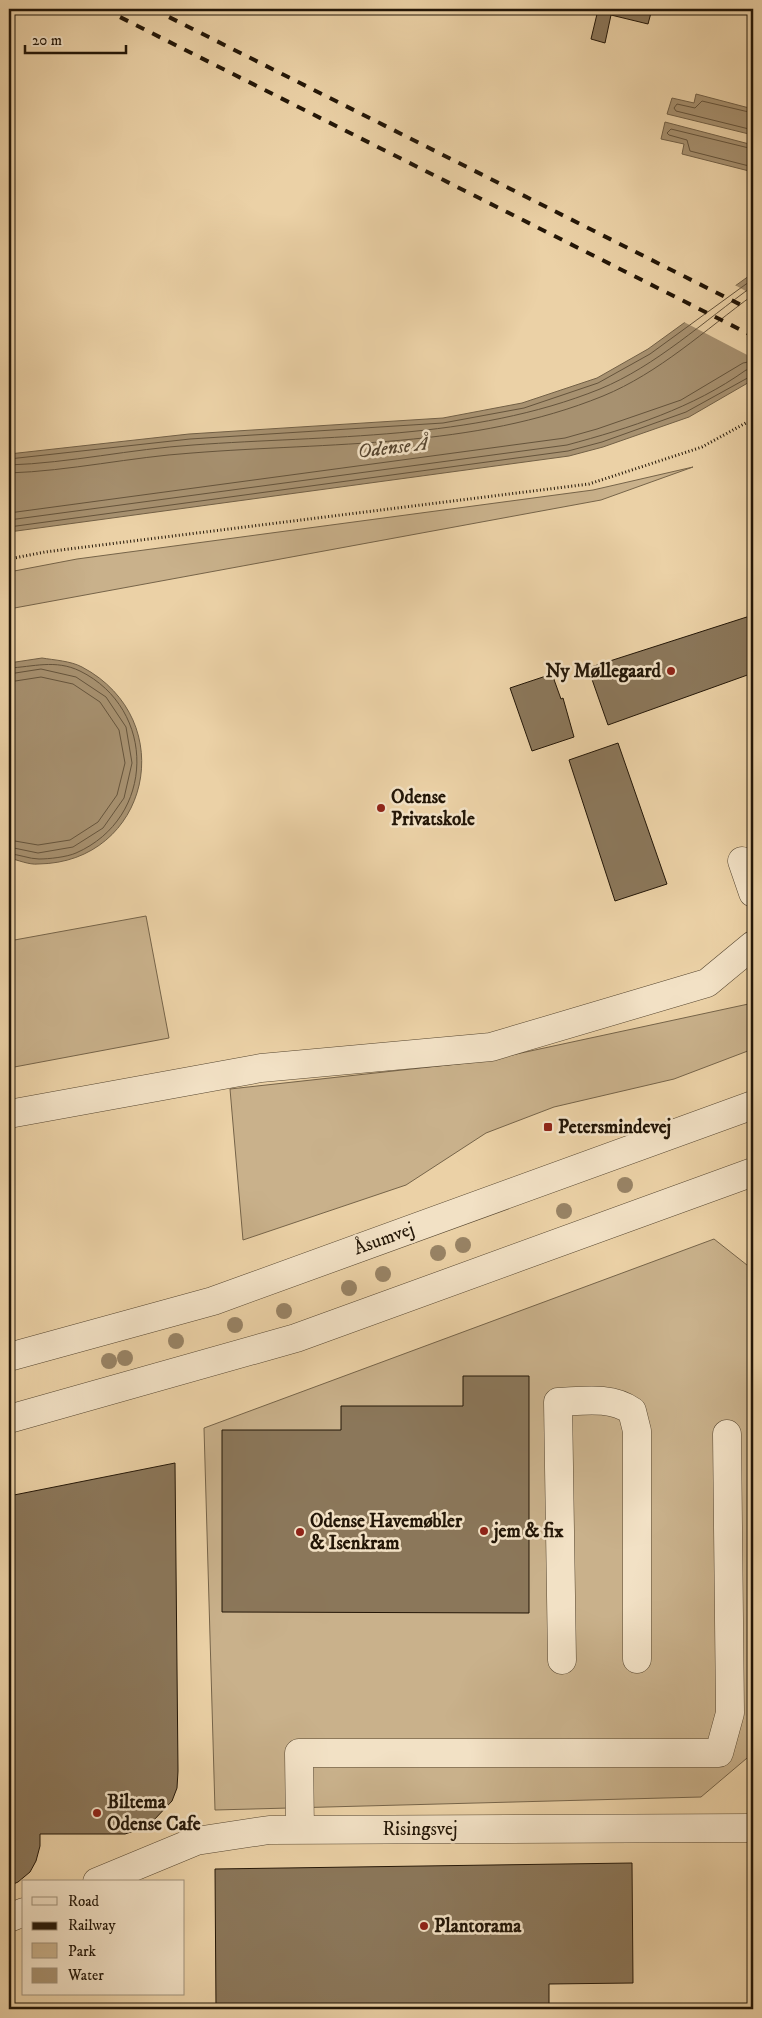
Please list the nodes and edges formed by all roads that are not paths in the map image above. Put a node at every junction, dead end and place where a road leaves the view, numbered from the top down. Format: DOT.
graph roads {
  1 [pos="742,861"];
  2 [pos="753,893"];
  3 [pos="753,945"];
  4 [pos="753,1105"];
  5 [pos="9,1114"];
  6 [pos="753,1172"];
  7 [pos="9,1357"];
  8 [pos="9,1419"];
  9 [pos="727,1434"];
  10 [pos="637,1659"];
  11 [pos="562,1660"];
  12 [pos="753,1828"];
  13 [pos="300,1829"];
  14 [pos="102,1880"];
  15 [pos="22,1913"];
  16 [pos="9,1918"];
  1 -- 2 [label="street"];
  3 -- 5 [label="street"];
  4 -- 7 [label="street, Åsumvej"];
  6 -- 8 [label="street"];
  9 -- 13 [label="street"];
  10 -- 11 [label="street"];
  12 -- 13 [label="street, Risingsvej"];
  13 -- 14 [label="street, Risingsvej"];
  15 -- 16 [label="street"];
}
